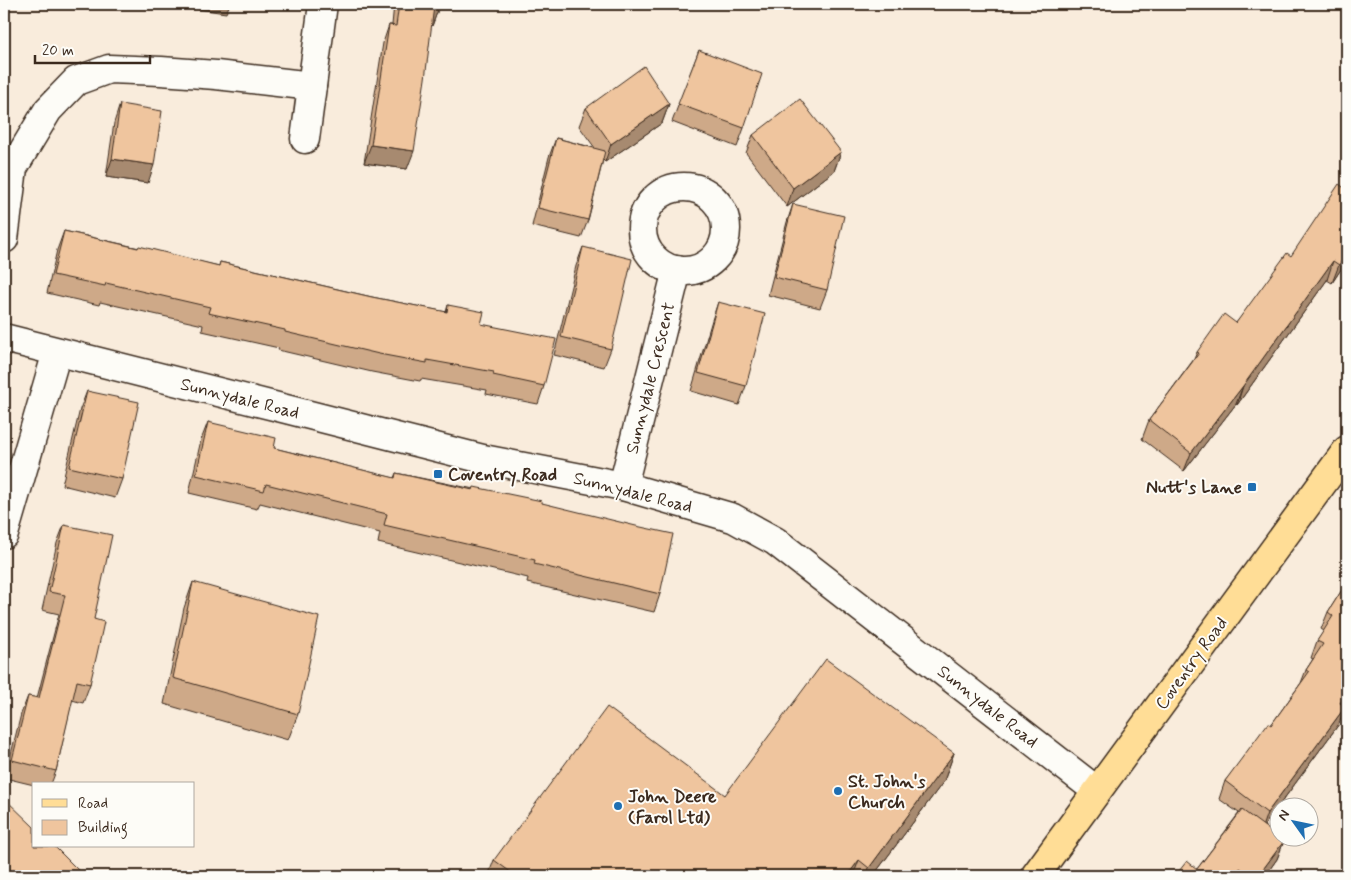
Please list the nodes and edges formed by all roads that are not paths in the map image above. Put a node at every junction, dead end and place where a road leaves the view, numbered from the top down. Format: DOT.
graph roads {
  1 [pos="323,4"];
  2 [pos="312,86"];
  3 [pos="305,139"];
  4 [pos="4,239"];
  5 [pos="676,270"];
  6 [pos="4,338"];
  7 [pos="56,352"];
  8 [pos="1347,450"];
  9 [pos="623,486"];
  10 [pos="4,534"];
  11 [pos="1097,791"];
  12 [pos="1035,876"];
  1 -- 2 [label="street"];
  2 -- 3 [label="street"];
  2 -- 4 [label="street"];
  5 -- 9 [label="street, Sunnydale Crescent"];
  6 -- 7 [label="street, Sunnydale Road"];
  7 -- 9 [label="street, Sunnydale Road"];
  7 -- 10 [label="street"];
  8 -- 11 [label="main road, Coventry Road"];
  9 -- 11 [label="street, Sunnydale Road"];
  11 -- 12 [label="main road, Coventry Road"];
}
